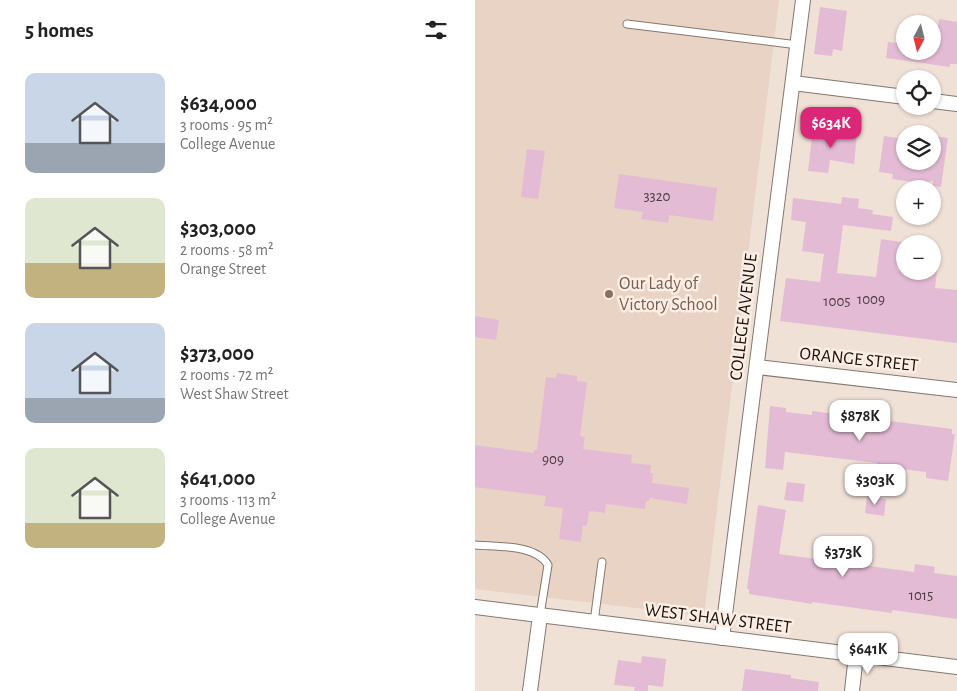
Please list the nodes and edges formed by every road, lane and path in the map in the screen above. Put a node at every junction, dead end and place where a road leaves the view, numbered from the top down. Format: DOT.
graph roads {
  1 [pos="803,0"];
  2 [pos="627,24"];
  3 [pos="798,45"];
  4 [pos="793,83"];
  5 [pos="896,96"];
  6 [pos="941,102"];
  7 [pos="957,104"];
  8 [pos="757,367"];
  9 [pos="957,390"];
  10 [pos="475,545"];
  11 [pos="602,562"];
  12 [pos="475,608"];
  13 [pos="540,616"];
  14 [pos="594,622"];
  15 [pos="722,638"];
  16 [pos="856,655"];
  17 [pos="957,667"];
  18 [pos="530,691"];
  19 [pos="852,691"];
  1 -- 3 [label="street, COLLEGE AVENUE"];
  2 -- 3 [label="lane"];
  3 -- 4 [label="street, COLLEGE AVENUE"];
  4 -- 5 [label="street"];
  4 -- 8 [label="street, COLLEGE AVENUE"];
  6 -- 7 [label="street"];
  8 -- 9 [label="street, ORANGE STREET"];
  8 -- 15 [label="street, COLLEGE AVENUE"];
  10 -- 13 [label="lane"];
  11 -- 14 [label="lane"];
  12 -- 13 [label="street, WEST SHAW STREET"];
  13 -- 14 [label="street, WEST SHAW STREET"];
  13 -- 18 [label="street"];
  14 -- 15 [label="street, WEST SHAW STREET"];
  15 -- 16 [label="street, WEST SHAW STREET"];
  16 -- 17 [label="street, WEST SHAW STREET"];
  16 -- 19 [label="street"];
}
